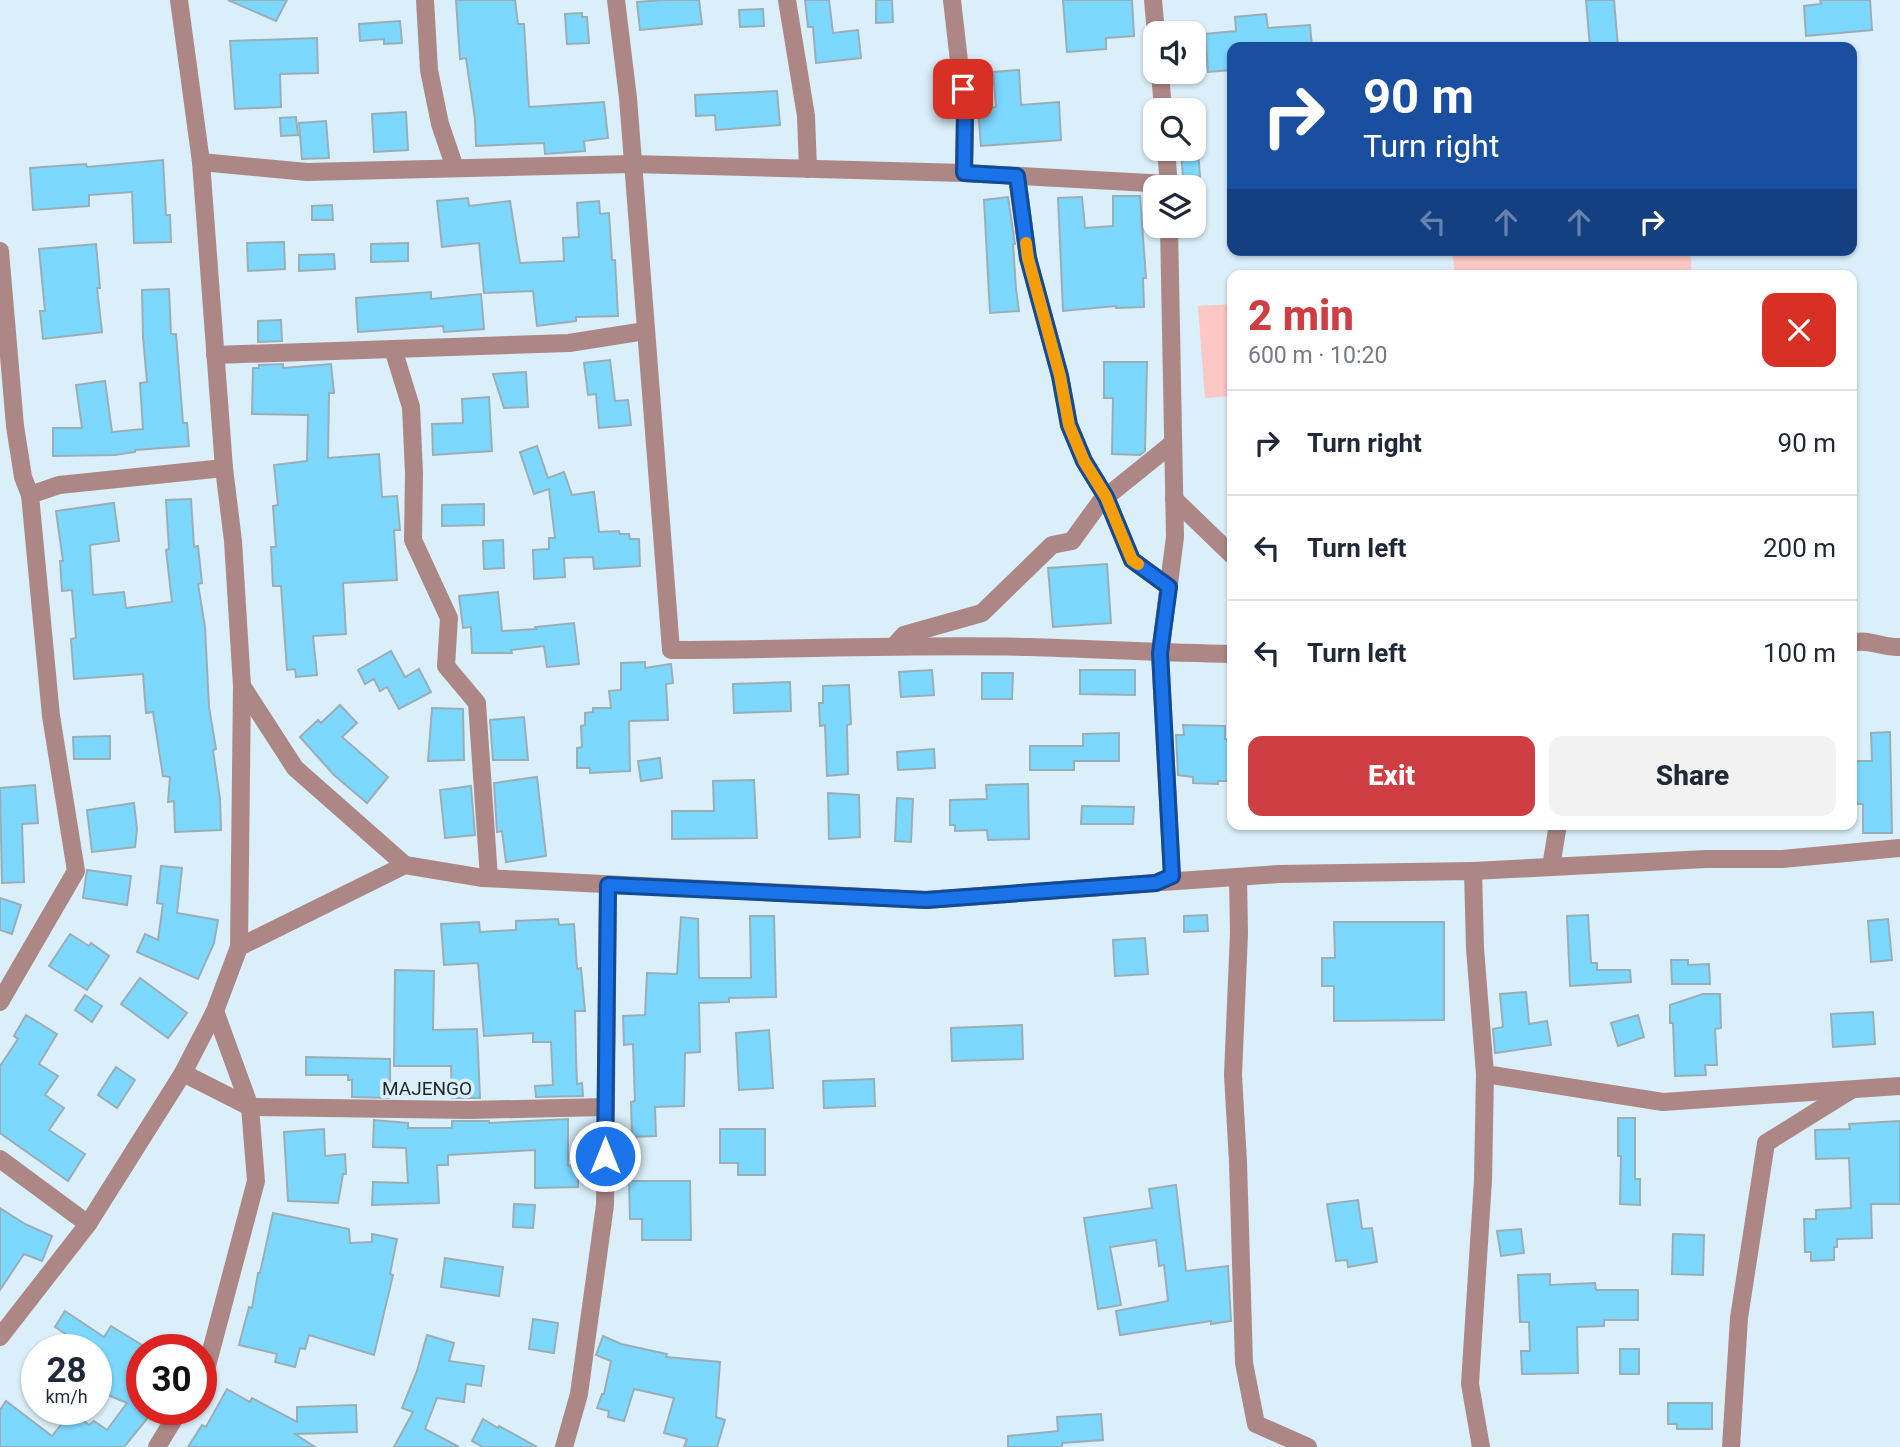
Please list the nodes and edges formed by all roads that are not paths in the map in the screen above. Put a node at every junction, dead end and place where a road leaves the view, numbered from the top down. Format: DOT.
graph roads {
  1 [pos="179,0"];
  2 [pos="425,0"];
  3 [pos="616,0"];
  4 [pos="788,0"];
  5 [pos="952,0"];
  6 [pos="1153,0"];
  7 [pos="1155,21"];
  8 [pos="201,162"];
  9 [pos="632,164"];
  10 [pos="455,168"];
  11 [pos="808,169"];
  12 [pos="964,173"];
  13 [pos="1017,176"];
  14 [pos="1143,184"];
  15 [pos="1169,238"];
  16 [pos="0,251"];
  17 [pos="645,331"];
  18 [pos="393,349"];
  19 [pos="215,355"];
  20 [pos="1173,443"];
  21 [pos="224,468"];
  22 [pos="30,495"];
  23 [pos="1106,497"];
  24 [pos="1174,499"];
  25 [pos="1227,550"];
  26 [pos="1169,587"];
  27 [pos="1857,641"];
  28 [pos="894,646"];
  29 [pos="1900,647"];
  30 [pos="1160,653"];
  31 [pos="1227,654"];
  32 [pos="242,686"];
  33 [pos="1557,830"];
  34 [pos="1900,848"];
  35 [pos="405,865"];
  36 [pos="1551,867"];
  37 [pos="1473,871"];
  38 [pos="1238,877"];
  39 [pos="489,878"];
  40 [pos="1156,883"];
  41 [pos="608,885"];
  42 [pos="239,947"];
  43 [pos="0,1002"];
  44 [pos="215,1011"];
  45 [pos="183,1073"];
  46 [pos="1485,1074"];
  47 [pos="1900,1086"];
  48 [pos="1853,1089"];
  49 [pos="250,1107"];
  50 [pos="605,1107"];
  51 [pos="0,1159"];
  52 [pos="88,1224"];
  53 [pos="215,1334"];
  54 [pos="0,1337"];
  55 [pos="170,1425"];
  56 [pos="157,1447"];
  57 [pos="564,1447"];
  58 [pos="1308,1447"];
  59 [pos="1481,1447"];
  60 [pos="1731,1447"];
  1 -- 8 [label="street"];
  2 -- 10 [label="street"];
  3 -- 9 [label="street"];
  4 -- 11 [label="street"];
  5 -- 12 [label="street"];
  6 -- 7 [label="street"];
  8 -- 10 [label="street"];
  8 -- 19 [label="street"];
  9 -- 10 [label="street"];
  9 -- 11 [label="street"];
  9 -- 17 [label="street"];
  11 -- 12 [label="street"];
  12 -- 13 [label="street"];
  13 -- 14 [label="street"];
  13 -- 23 [label="street"];
  15 -- 20 [label="street"];
  16 -- 22 [label="street"];
  17 -- 18 [label="street"];
  17 -- 28 [label="street"];
  18 -- 19 [label="street"];
  18 -- 39 [label="street"];
  19 -- 21 [label="street"];
  20 -- 23 [label="street"];
  20 -- 24 [label="street"];
  21 -- 22 [label="street"];
  21 -- 32 [label="street"];
  22 -- 43 [label="street"];
  23 -- 26 [label="street"];
  23 -- 28 [label="street"];
  24 -- 25 [label="street"];
  24 -- 26 [label="street"];
  26 -- 30 [label="street"];
  27 -- 29 [label="street"];
  28 -- 30 [label="street"];
  30 -- 31 [label="street"];
  30 -- 40 [label="street"];
  32 -- 35 [label="street"];
  32 -- 42 [label="street"];
  33 -- 36 [label="street"];
  34 -- 36 [label="street"];
  35 -- 39 [label="street"];
  35 -- 42 [label="street"];
  36 -- 37 [label="street"];
  37 -- 38 [label="street"];
  37 -- 46 [label="street"];
  38 -- 40 [label="street"];
  38 -- 58 [label="street"];
  39 -- 41 [label="street"];
  40 -- 41 [label="street"];
  41 -- 50 [label="street"];
  42 -- 44 [label="street"];
  44 -- 45 [label="street"];
  44 -- 49 [label="street"];
  45 -- 49 [label="street, MAJENGO"];
  45 -- 52 [label="street"];
  46 -- 48 [label="street"];
  46 -- 59 [label="street"];
  47 -- 48 [label="street"];
  48 -- 60 [label="street"];
  49 -- 50 [label="street, MAJENGO"];
  49 -- 53 [label="street"];
  50 -- 57 [label="street"];
  51 -- 52 [label="street"];
  52 -- 54 [label="street"];
  55 -- 56 [label="street"];
}
